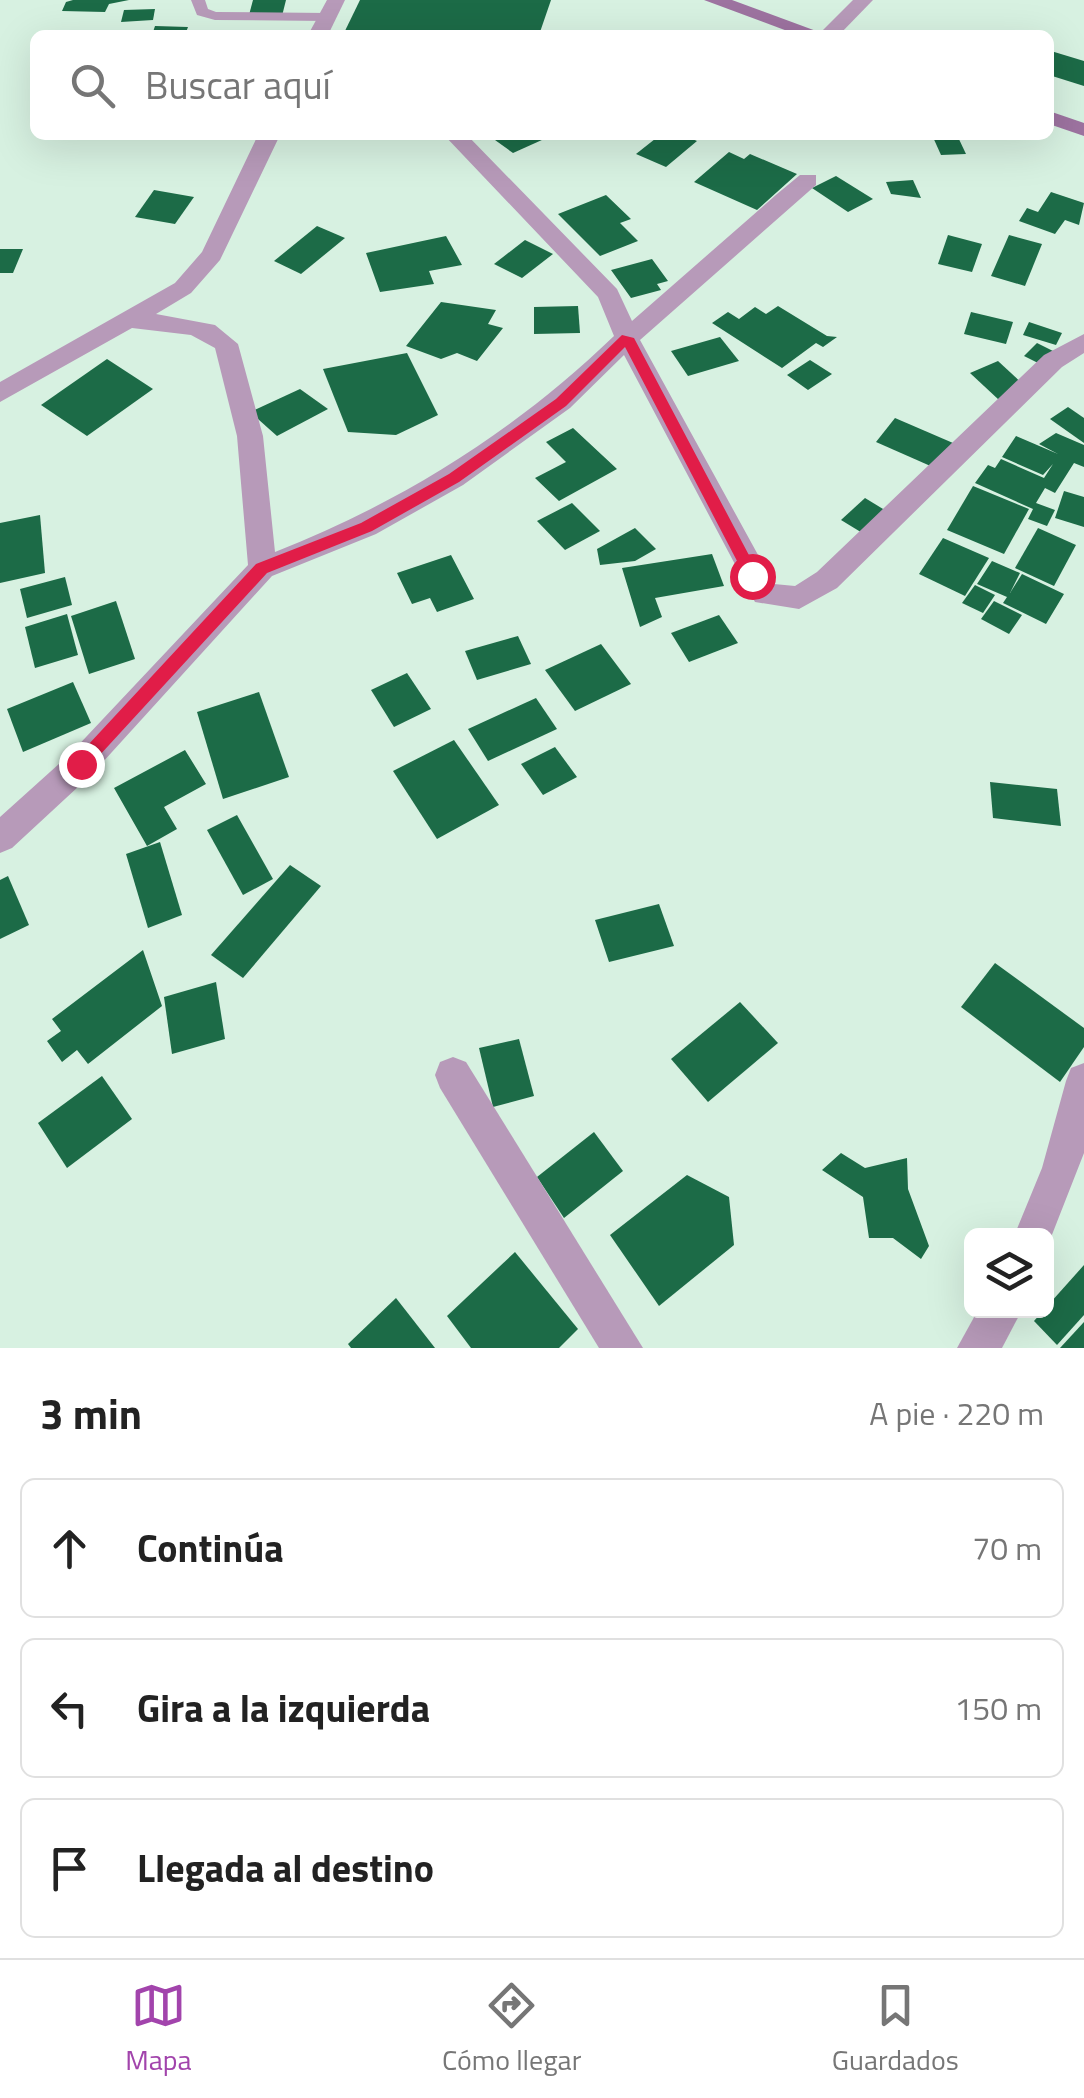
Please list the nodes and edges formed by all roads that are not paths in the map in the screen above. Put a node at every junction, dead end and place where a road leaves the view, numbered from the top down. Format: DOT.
graph roads {
  1 [pos="198,0"];
  2 [pos="712,0"];
  3 [pos="864,0"];
  4 [pos="327,17"];
  5 [pos="802,30"];
  6 [pos="833,30"];
  7 [pos="1054,120"];
  8 [pos="1084,130"];
  9 [pos="268,140"];
  10 [pos="460,140"];
  11 [pos="808,180"];
  12 [pos="132,320"];
  13 [pos="627,338"];
  14 [pos="1084,342"];
  15 [pos="0,393"];
  16 [pos="262,568"];
  17 [pos="0,838"];
  18 [pos="453,1075"];
  19 [pos="1084,1082"];
  20 [pos="1036,1228"];
  21 [pos="997,1318"];
  22 [pos="622,1348"];
  23 [pos="978,1348"];
  1 -- 4 [label="lane"];
  2 -- 5 [label="main road"];
  3 -- 6 [label="street"];
  7 -- 8 [label="main road"];
  9 -- 12 [label="street"];
  10 -- 13 [label="street"];
  11 -- 13 [label="street"];
  12 -- 15 [label="street"];
  12 -- 16 [label="street"];
  13 -- 14 [label="street"];
  13 -- 16 [label="street"];
  16 -- 17 [label="street"];
  18 -- 22 [label="street"];
  19 -- 20 [label="street"];
  21 -- 23 [label="street"];
}
